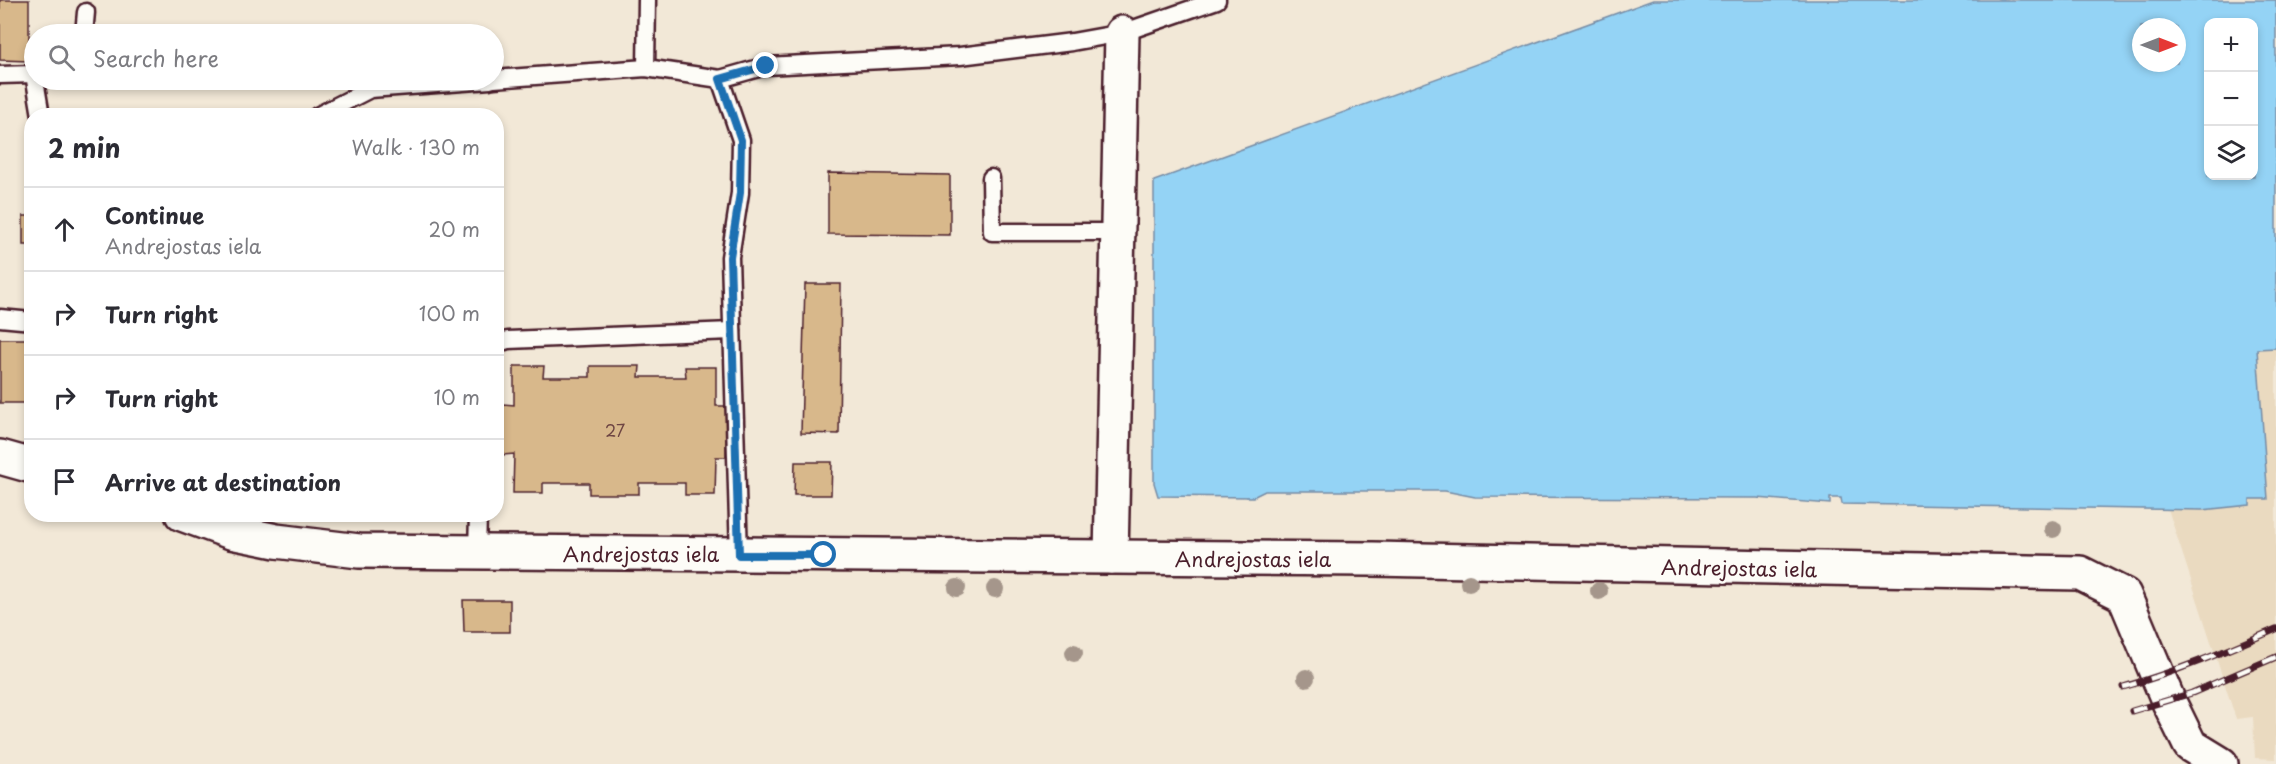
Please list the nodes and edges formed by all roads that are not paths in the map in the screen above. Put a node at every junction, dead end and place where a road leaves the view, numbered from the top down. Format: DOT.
graph roads {
  1 [pos="647,0"];
  2 [pos="1217,0"];
  3 [pos="86,12"];
  4 [pos="85,24"];
  5 [pos="1122,33"];
  6 [pos="646,68"];
  7 [pos="0,75"];
  8 [pos="24,76"];
  9 [pos="504,78"];
  10 [pos="720,79"];
  11 [pos="37,90"];
  12 [pos="368,90"];
  13 [pos="40,108"];
  14 [pos="333,108"];
  15 [pos="991,178"];
  16 [pos="1118,232"];
  17 [pos="0,318"];
  18 [pos="24,320"];
  19 [pos="732,331"];
  20 [pos="504,341"];
  21 [pos="0,457"];
  22 [pos="24,464"];
  23 [pos="478,522"];
  24 [pos="233,523"];
  25 [pos="477,553"];
  26 [pos="739,555"];
  27 [pos="1111,557"];
  28 [pos="2194,755"];
  29 [pos="2221,764"];
  1 -- 6 [label="lane"];
  2 -- 5 [label="lane"];
  3 -- 4 [label="lane"];
  5 -- 10 [label="lane"];
  5 -- 16 [label="street"];
  6 -- 9 [label="lane"];
  6 -- 10 [label="lane"];
  7 -- 8 [label="lane"];
  10 -- 19 [label="lane"];
  11 -- 13 [label="lane"];
  12 -- 14 [label="lane"];
  15 -- 16 [label="lane"];
  16 -- 27 [label="street"];
  17 -- 18 [label="lane"];
  19 -- 20 [label="lane"];
  19 -- 26 [label="lane"];
  21 -- 22 [label="street"];
  23 -- 25 [label="lane"];
  24 -- 25 [label="street, Andrejostas iela"];
  25 -- 26 [label="street, Andrejostas iela"];
  26 -- 27 [label="street, Andrejostas iela"];
  27 -- 28 [label="street, Andrejostas iela"];
  28 -- 29 [label="street, Andrejostas iela"];
}
